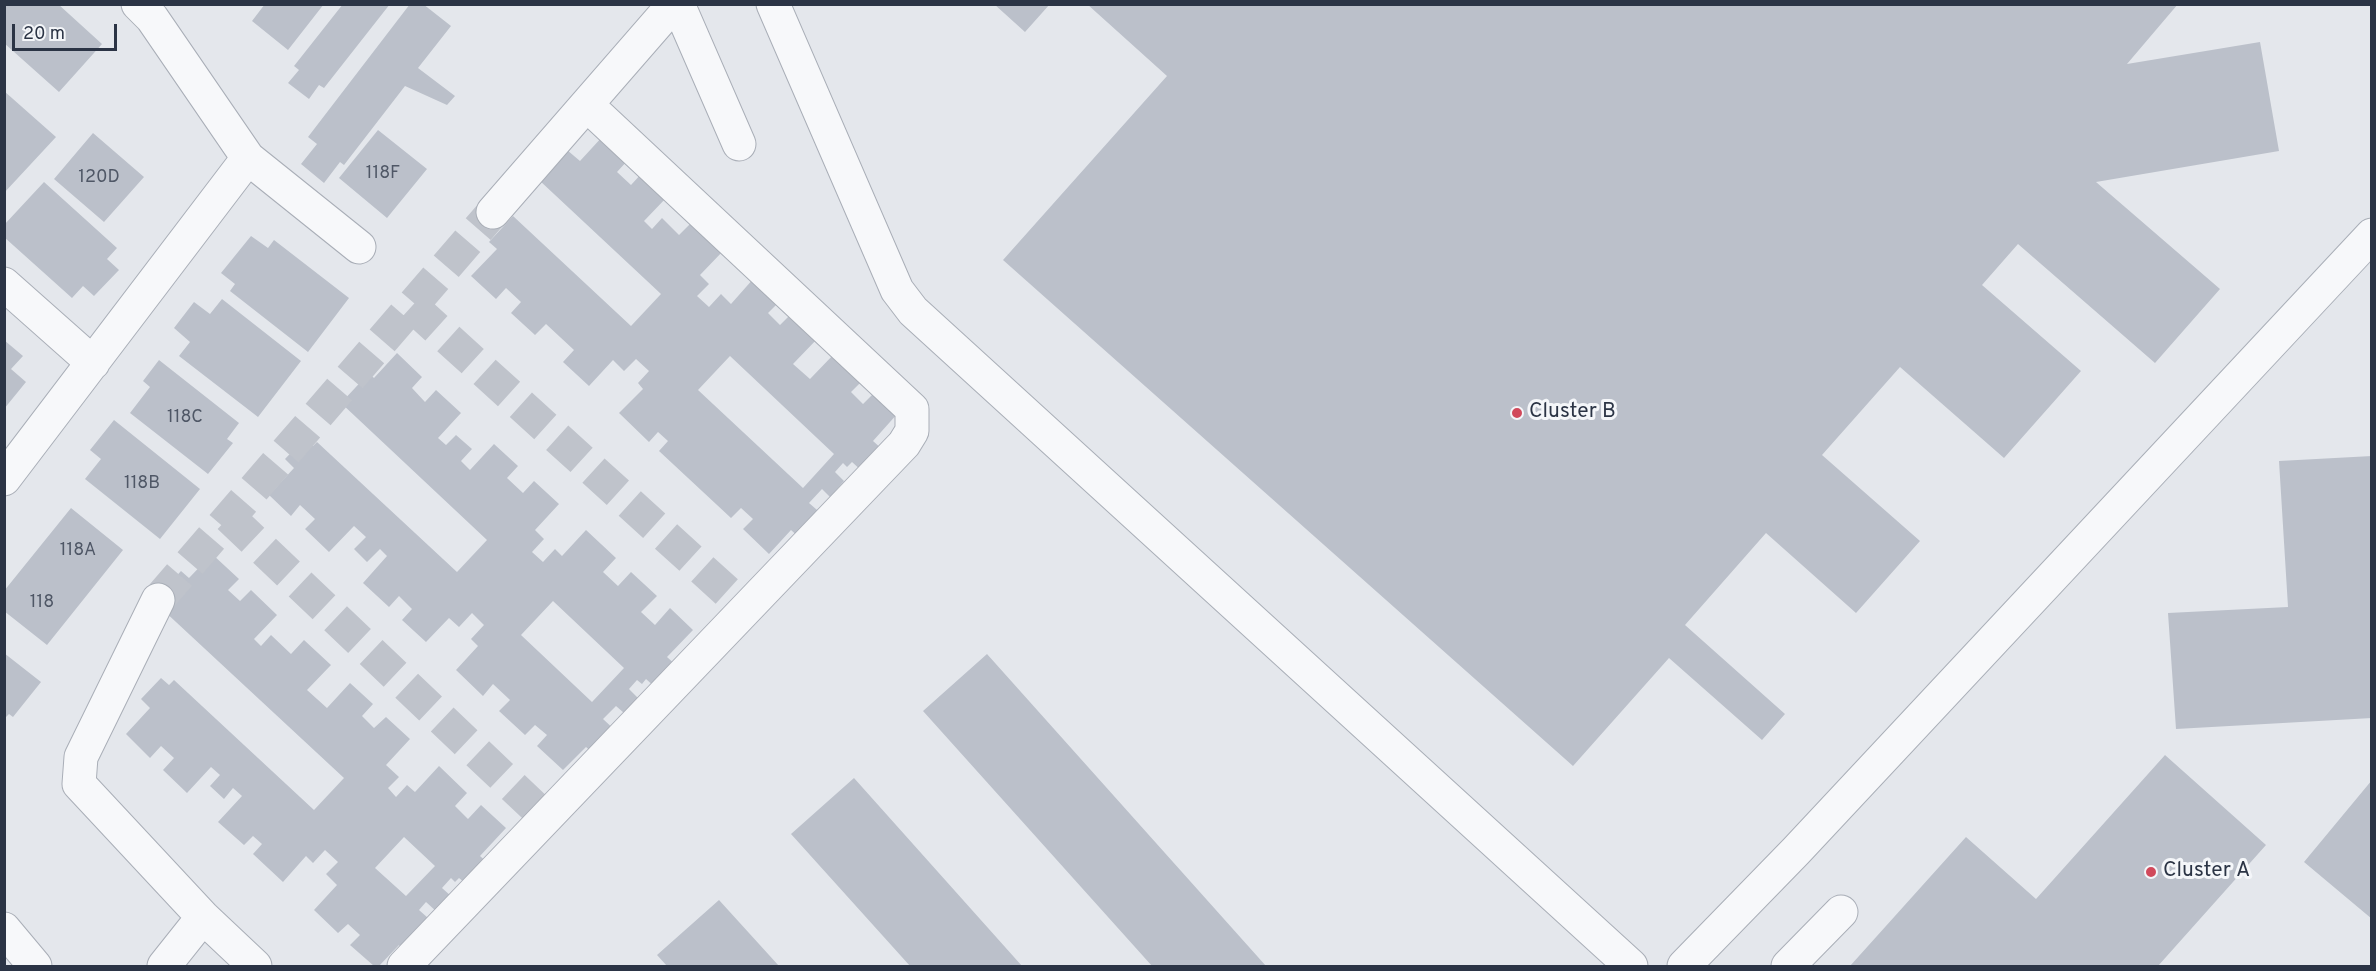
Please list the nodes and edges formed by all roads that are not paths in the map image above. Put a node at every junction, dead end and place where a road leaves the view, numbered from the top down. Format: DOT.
graph roads {
  1 [pos="138,4"];
  2 [pos="676,4"];
  3 [pos="773,4"];
  4 [pos="587,105"];
  5 [pos="739,144"];
  6 [pos="248,158"];
  7 [pos="493,212"];
  8 [pos="2372,235"];
  9 [pos="359,247"];
  10 [pos="4,284"];
  11 [pos="93,363"];
  12 [pos="4,479"];
  13 [pos="158,600"];
  14 [pos="1841,912"];
  15 [pos="203,917"];
  16 [pos="4,929"];
  17 [pos="36,966"];
  18 [pos="164,966"];
  19 [pos="255,966"];
  20 [pos="404,966"];
  21 [pos="1631,966"];
  22 [pos="1684,966"];
  23 [pos="1788,966"];
  1 -- 6 [label="street"];
  2 -- 4 [label="street"];
  2 -- 5 [label="street"];
  3 -- 21 [label="street"];
  4 -- 7 [label="street"];
  4 -- 20 [label="street"];
  6 -- 9 [label="street"];
  6 -- 11 [label="street"];
  8 -- 22 [label="street"];
  10 -- 11 [label="street"];
  11 -- 12 [label="street"];
  13 -- 15 [label="street"];
  14 -- 23 [label="street"];
  15 -- 18 [label="street"];
  15 -- 19 [label="street"];
  16 -- 17 [label="street"];
}
